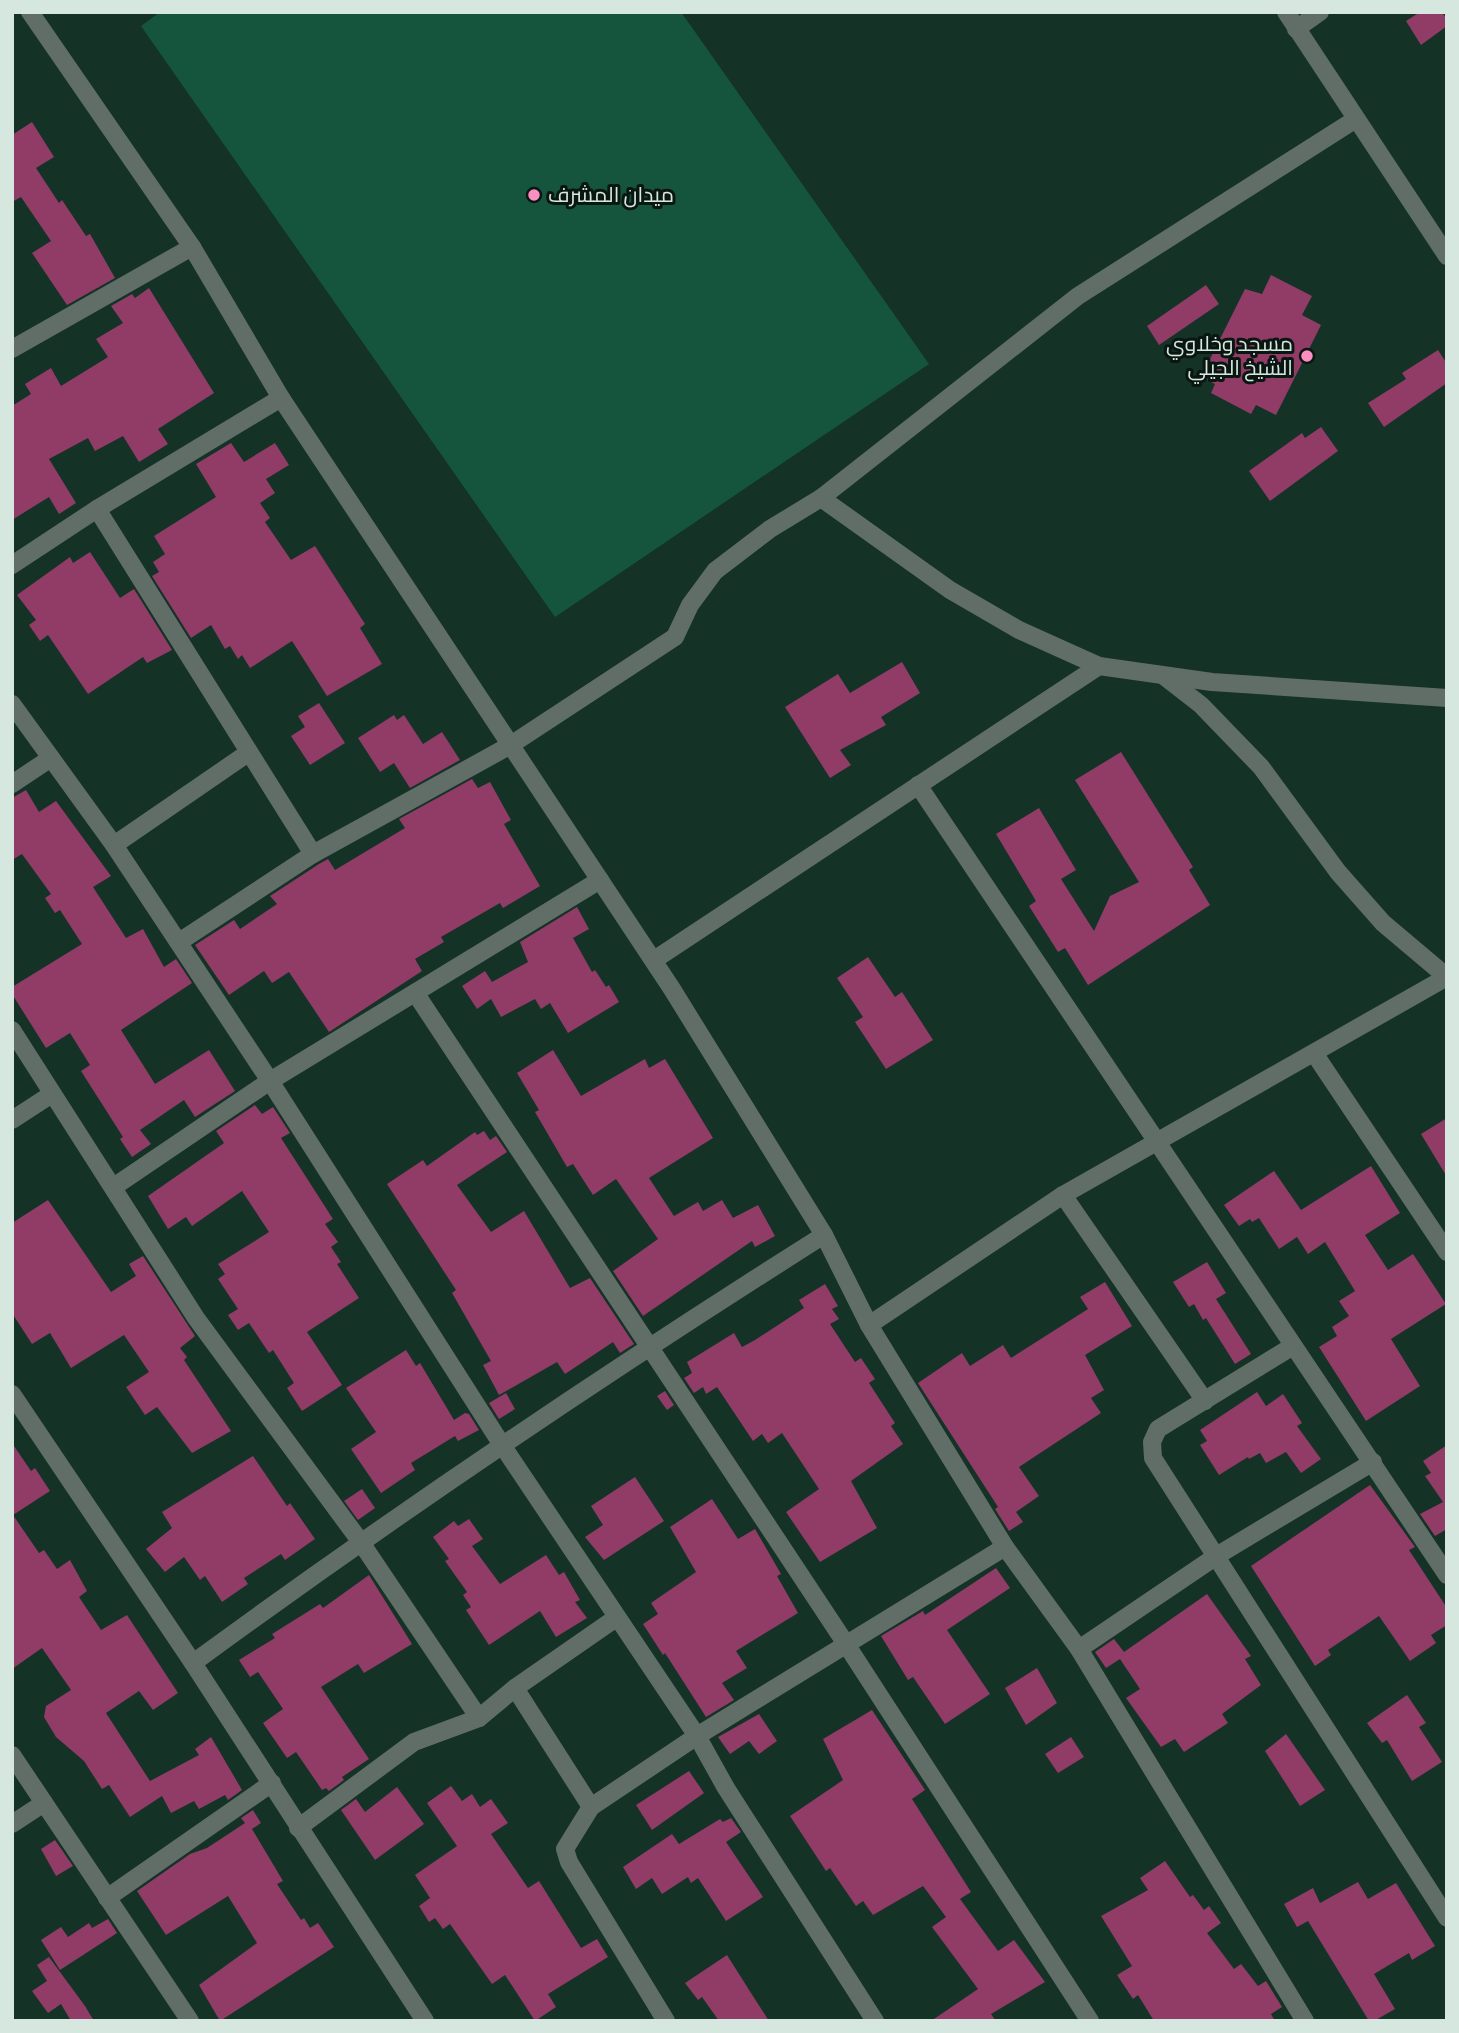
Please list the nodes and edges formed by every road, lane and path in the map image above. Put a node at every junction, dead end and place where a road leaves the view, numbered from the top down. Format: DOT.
graph roads {
  1 [pos="30,12"];
  2 [pos="1286,12"];
  3 [pos="1320,12"];
  4 [pos="1296,29"];
  5 [pos="1356,119"];
  6 [pos="192,247"];
  7 [pos="1447,256"];
  8 [pos="12,349"];
  9 [pos="281,398"];
  10 [pos="821,498"];
  11 [pos="97,509"];
  12 [pos="12,565"];
  13 [pos="1099,666"];
  14 [pos="1165,677"];
  15 [pos="1447,698"];
  16 [pos="12,704"];
  17 [pos="509,746"];
  18 [pos="248,753"];
  19 [pos="51,758"];
  20 [pos="12,784"];
  21 [pos="918,785"];
  22 [pos="114,845"];
  23 [pos="313,854"];
  24 [pos="600,880"];
  25 [pos="179,942"];
  26 [pos="654,960"];
  27 [pos="1447,977"];
  28 [pos="416,994"];
  29 [pos="12,1030"];
  30 [pos="1314,1053"];
  31 [pos="270,1081"];
  32 [pos="52,1094"];
  33 [pos="12,1120"];
  34 [pos="1155,1142"];
  35 [pos="115,1186"];
  36 [pos="1063,1195"];
  37 [pos="824,1235"];
  38 [pos="1447,1252"];
  39 [pos="869,1325"];
  40 [pos="1293,1346"];
  41 [pos="648,1347"];
  42 [pos="12,1394"];
  43 [pos="1205,1401"];
  44 [pos="502,1445"];
  45 [pos="1373,1462"];
  46 [pos="360,1541"];
  47 [pos="1005,1547"];
  48 [pos="1218,1555"];
  49 [pos="1447,1575"];
  50 [pos="616,1618"];
  51 [pos="846,1644"];
  52 [pos="1079,1649"];
  53 [pos="193,1663"];
  54 [pos="515,1688"];
  55 [pos="479,1718"];
  56 [pos="696,1736"];
  57 [pos="12,1755"];
  58 [pos="272,1783"];
  59 [pos="44,1803"];
  60 [pos="591,1808"];
  61 [pos="12,1824"];
  62 [pos="298,1828"];
  63 [pos="107,1898"];
  64 [pos="1447,1918"];
  65 [pos="190,2021"];
  66 [pos="425,2021"];
  67 [pos="666,2021"];
  68 [pos="875,2021"];
  69 [pos="1090,2021"];
  70 [pos="1305,2021"];
  1 -- 6 [label="street"];
  2 -- 4 [label="street"];
  3 -- 4 [label="street"];
  4 -- 5 [label="street"];
  5 -- 7 [label="street"];
  5 -- 10 [label="street"];
  6 -- 8 [label="street"];
  6 -- 9 [label="street"];
  9 -- 11 [label="street"];
  9 -- 17 [label="street"];
  10 -- 13 [label="street"];
  10 -- 17 [label="street"];
  11 -- 12 [label="street"];
  11 -- 18 [label="street"];
  13 -- 14 [label="street"];
  13 -- 21 [label="street"];
  14 -- 15 [label="street"];
  14 -- 27 [label="street"];
  16 -- 19 [label="street"];
  17 -- 23 [label="street"];
  17 -- 24 [label="street"];
  18 -- 22 [label="street"];
  18 -- 23 [label="street"];
  19 -- 20 [label="street"];
  19 -- 22 [label="street"];
  21 -- 26 [label="street"];
  21 -- 34 [label="street"];
  22 -- 25 [label="street"];
  23 -- 25 [label="street"];
  24 -- 26 [label="street"];
  24 -- 28 [label="street"];
  25 -- 31 [label="street"];
  26 -- 37 [label="street"];
  27 -- 30 [label="street"];
  28 -- 31 [label="street"];
  28 -- 41 [label="street"];
  29 -- 32 [label="street"];
  30 -- 34 [label="street"];
  30 -- 38 [label="street"];
  31 -- 35 [label="street"];
  31 -- 44 [label="street"];
  32 -- 33 [label="street"];
  32 -- 35 [label="street"];
  34 -- 36 [label="street"];
  34 -- 40 [label="street"];
  35 -- 46 [label="street"];
  36 -- 39 [label="street"];
  36 -- 43 [label="street"];
  37 -- 39 [label="street"];
  37 -- 41 [label="street"];
  39 -- 47 [label="street"];
  40 -- 43 [label="street"];
  40 -- 45 [label="street"];
  41 -- 44 [label="street"];
  41 -- 51 [label="street"];
  42 -- 53 [label="street"];
  43 -- 48 [label="street"];
  44 -- 46 [label="street"];
  44 -- 50 [label="street"];
  45 -- 48 [label="street"];
  45 -- 49 [label="street"];
  46 -- 53 [label="street"];
  46 -- 55 [label="street"];
  47 -- 51 [label="street"];
  47 -- 52 [label="street"];
  48 -- 52 [label="street"];
  48 -- 64 [label="street"];
  50 -- 54 [label="street"];
  50 -- 56 [label="street"];
  51 -- 56 [label="street"];
  51 -- 69 [label="street"];
  52 -- 70 [label="street"];
  53 -- 58 [label="street"];
  54 -- 55 [label="street"];
  54 -- 60 [label="street"];
  55 -- 62 [label="street"];
  56 -- 60 [label="street"];
  56 -- 68 [label="street"];
  57 -- 59 [label="street"];
  58 -- 62 [label="street"];
  58 -- 63 [label="street"];
  59 -- 61 [label="street"];
  59 -- 63 [label="street"];
  60 -- 67 [label="street"];
  62 -- 66 [label="street"];
  63 -- 65 [label="street"];
}
